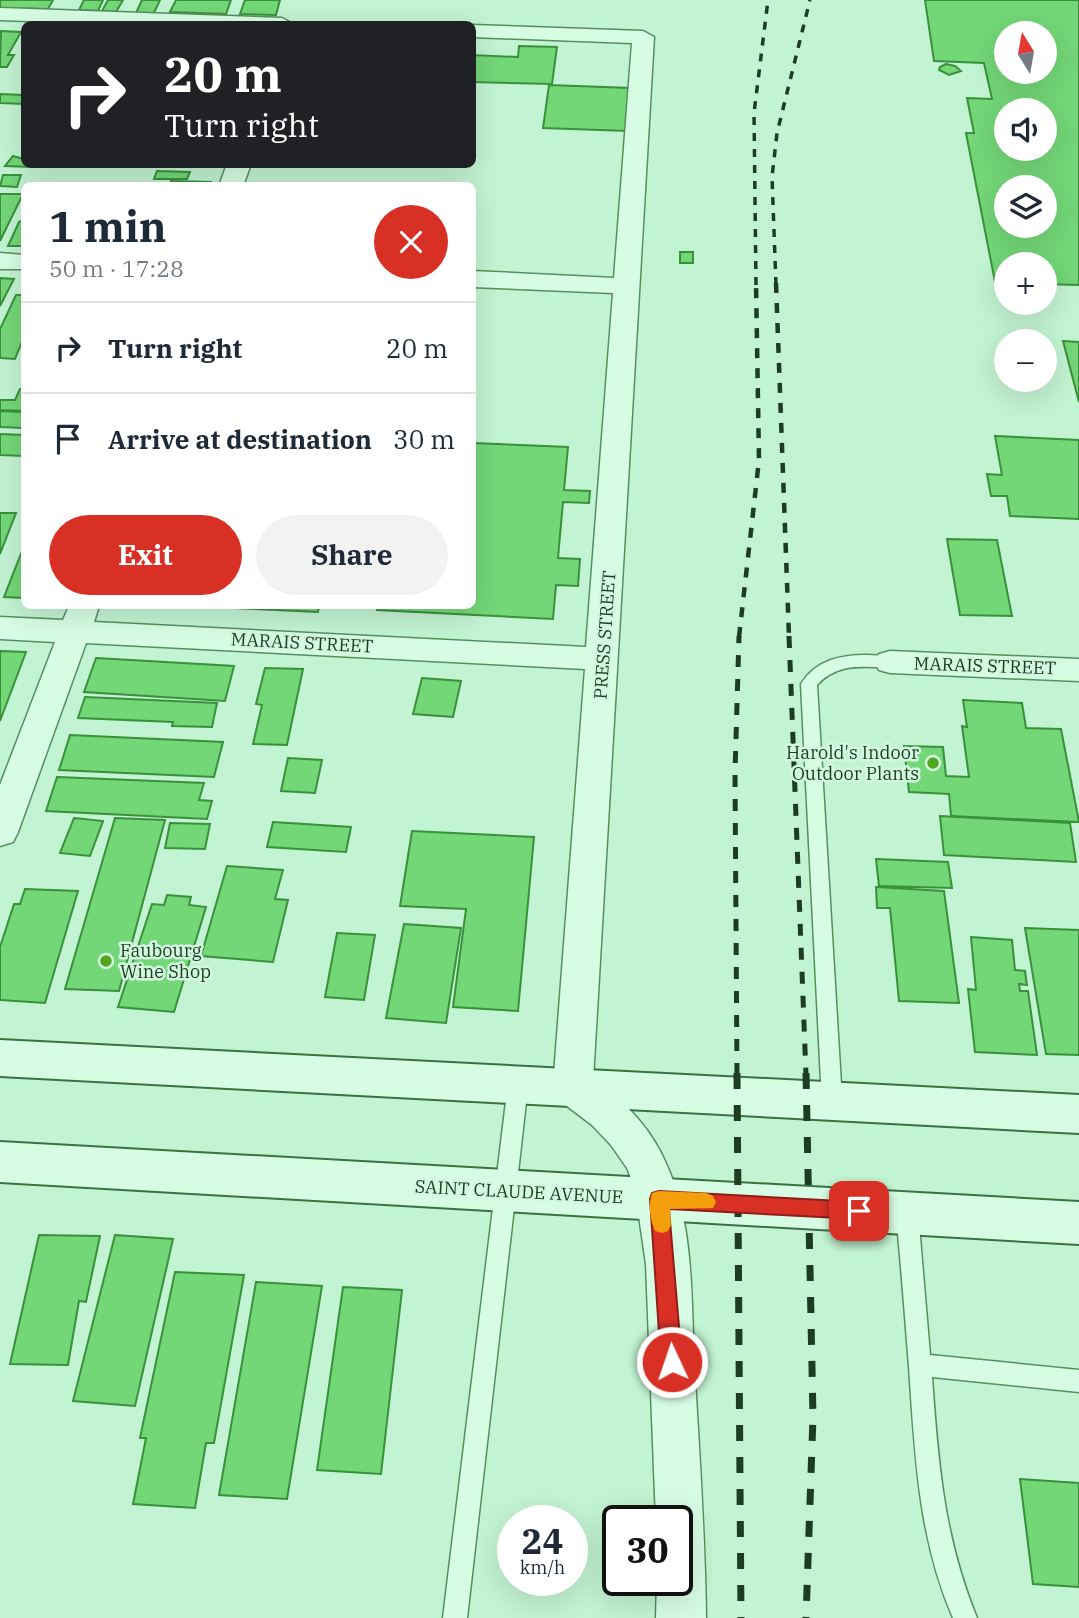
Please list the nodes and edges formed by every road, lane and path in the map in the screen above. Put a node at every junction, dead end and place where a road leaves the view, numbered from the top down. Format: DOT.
graph roads {
  1 [pos="0,13"];
  2 [pos="288,20"];
  3 [pos="476,31"];
  4 [pos="0,261"];
  5 [pos="21,262"];
  6 [pos="476,279"];
  7 [pos="625,286"];
  8 [pos="80,618"];
  9 [pos="0,628"];
  10 [pos="604,659"];
  11 [pos="890,662"];
  12 [pos="1079,670"];
  13 [pos="0,832"];
  14 [pos="0,1058"];
  15 [pos="518,1085"];
  16 [pos="573,1088"];
  17 [pos="832,1101"];
  18 [pos="1079,1114"];
  19 [pos="0,1163"];
  20 [pos="506,1191"];
  21 [pos="659,1199"];
  22 [pos="906,1213"];
  23 [pos="1079,1223"];
  24 [pos="920,1365"];
  25 [pos="1079,1381"];
  26 [pos="455,1618"];
  27 [pos="681,1618"];
  28 [pos="965,1618"];
  1 -- 2 [label="street"];
  3 -- 7 [label="street, PRESS STREET"];
  4 -- 5 [label="street"];
  6 -- 7 [label="street"];
  7 -- 10 [label="street, PRESS STREET"];
  8 -- 9 [label="street, MARAIS STREET"];
  8 -- 10 [label="street, MARAIS STREET"];
  8 -- 13 [label="street"];
  10 -- 16 [label="street, PRESS STREET"];
  11 -- 12 [label="street, MARAIS STREET"];
  11 -- 17 [label="lane"];
  14 -- 15 [label="main road"];
  15 -- 16 [label="main road"];
  15 -- 20 [label="lane"];
  16 -- 17 [label="main road"];
  16 -- 21 [label="street"];
  17 -- 18 [label="main road"];
  19 -- 20 [label="main road, SAINT CLAUDE AVENUE"];
  20 -- 21 [label="main road, SAINT CLAUDE AVENUE"];
  20 -- 26 [label="lane"];
  21 -- 22 [label="main road, SAINT CLAUDE AVENUE"];
  21 -- 27 [label="street"];
  22 -- 23 [label="main road, SAINT CLAUDE AVENUE"];
  22 -- 24 [label="lane"];
  24 -- 25 [label="lane"];
  24 -- 28 [label="lane"];
}
